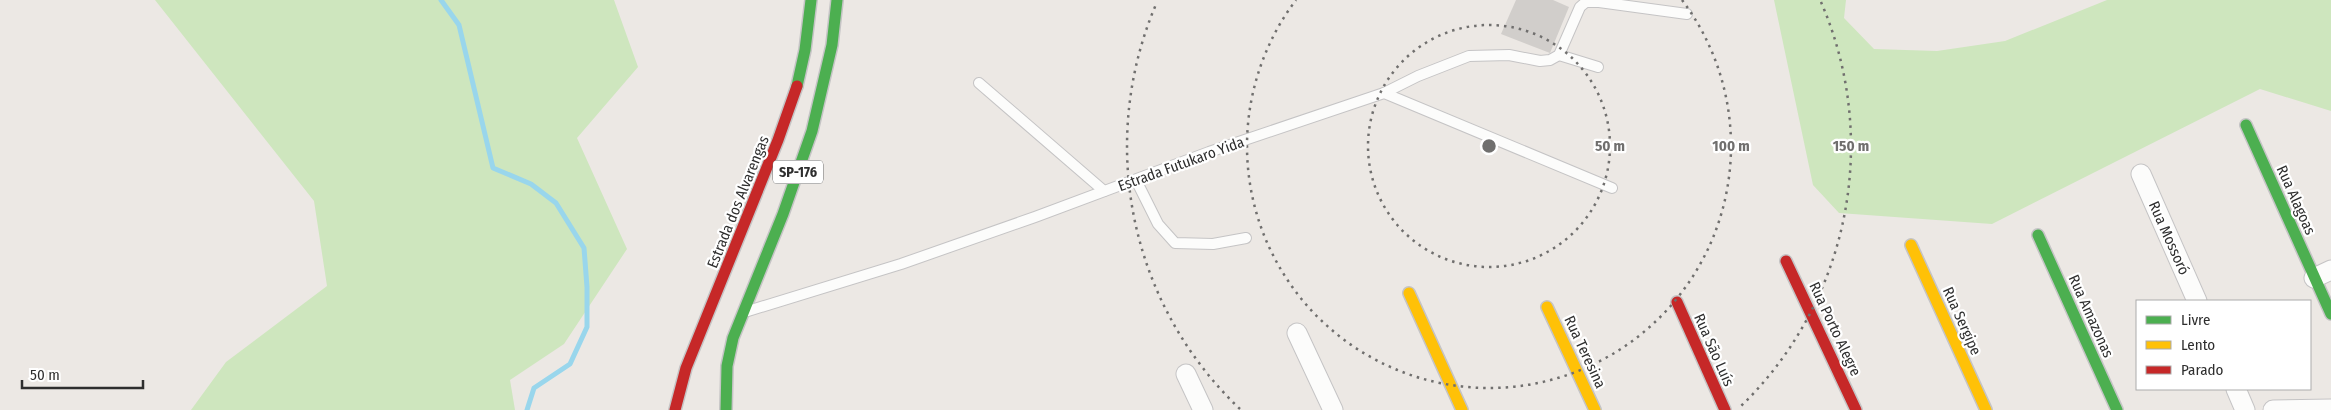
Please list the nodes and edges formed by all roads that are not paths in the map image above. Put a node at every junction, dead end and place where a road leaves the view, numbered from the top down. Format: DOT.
graph roads {
  1 [pos="811,0"];
  2 [pos="837,0"];
  3 [pos="1687,14"];
  4 [pos="1559,55"];
  5 [pos="1598,67"];
  6 [pos="979,83"];
  7 [pos="1384,93"];
  8 [pos="2246,125"];
  9 [pos="2141,174"];
  10 [pos="1136,180"];
  11 [pos="1612,188"];
  12 [pos="1104,192"];
  13 [pos="2038,235"];
  14 [pos="1246,238"];
  15 [pos="1910,245"];
  16 [pos="1786,261"];
  17 [pos="2323,274"];
  18 [pos="1408,294"];
  19 [pos="2197,300"];
  20 [pos="1677,302"];
  21 [pos="1547,308"];
  22 [pos="742,312"];
  23 [pos="2331,314"];
  24 [pos="1297,332"];
  25 [pos="1186,374"];
  26 [pos="2236,390"];
  27 [pos="2331,409"];
  28 [pos="675,410"];
  29 [pos="726,410"];
  30 [pos="1203,410"];
  31 [pos="1333,410"];
  32 [pos="1462,410"];
  33 [pos="1595,410"];
  34 [pos="1724,410"];
  35 [pos="1856,410"];
  36 [pos="1986,410"];
  37 [pos="2117,410"];
  38 [pos="2246,410"];
  39 [pos="2274,410"];
  1 -- 28 [label="street, Estrada dos Alvarengas / SP-176"];
  2 -- 22 [label="street, SP-176"];
  3 -- 4 [label="lane"];
  4 -- 5 [label="lane"];
  4 -- 7 [label="lane, Estrada Futukaro Yida"];
  6 -- 12 [label="lane"];
  7 -- 10 [label="lane, Estrada Futukaro Yida"];
  7 -- 11 [label="lane"];
  8 -- 17 [label="street, Rua Alagoas"];
  9 -- 19 [label="street, Rua Mossoró"];
  10 -- 12 [label="lane, Estrada Futukaro Yida"];
  10 -- 14 [label="lane"];
  12 -- 22 [label="lane, Estrada Futukaro Yida"];
  13 -- 37 [label="street, Rua Amazonas"];
  15 -- 36 [label="street, Rua Sergipe"];
  16 -- 35 [label="street, Rua Porto Alegre"];
  17 -- 23 [label="street, Rua Alagoas"];
  18 -- 32 [label="street"];
  20 -- 34 [label="street, Rua São Luís"];
  21 -- 33 [label="street, Rua Teresina"];
  22 -- 29 [label="street, SP-176"];
  24 -- 31 [label="street"];
  25 -- 30 [label="street"];
  26 -- 38 [label="street"];
  27 -- 39 [label="street"];
}
